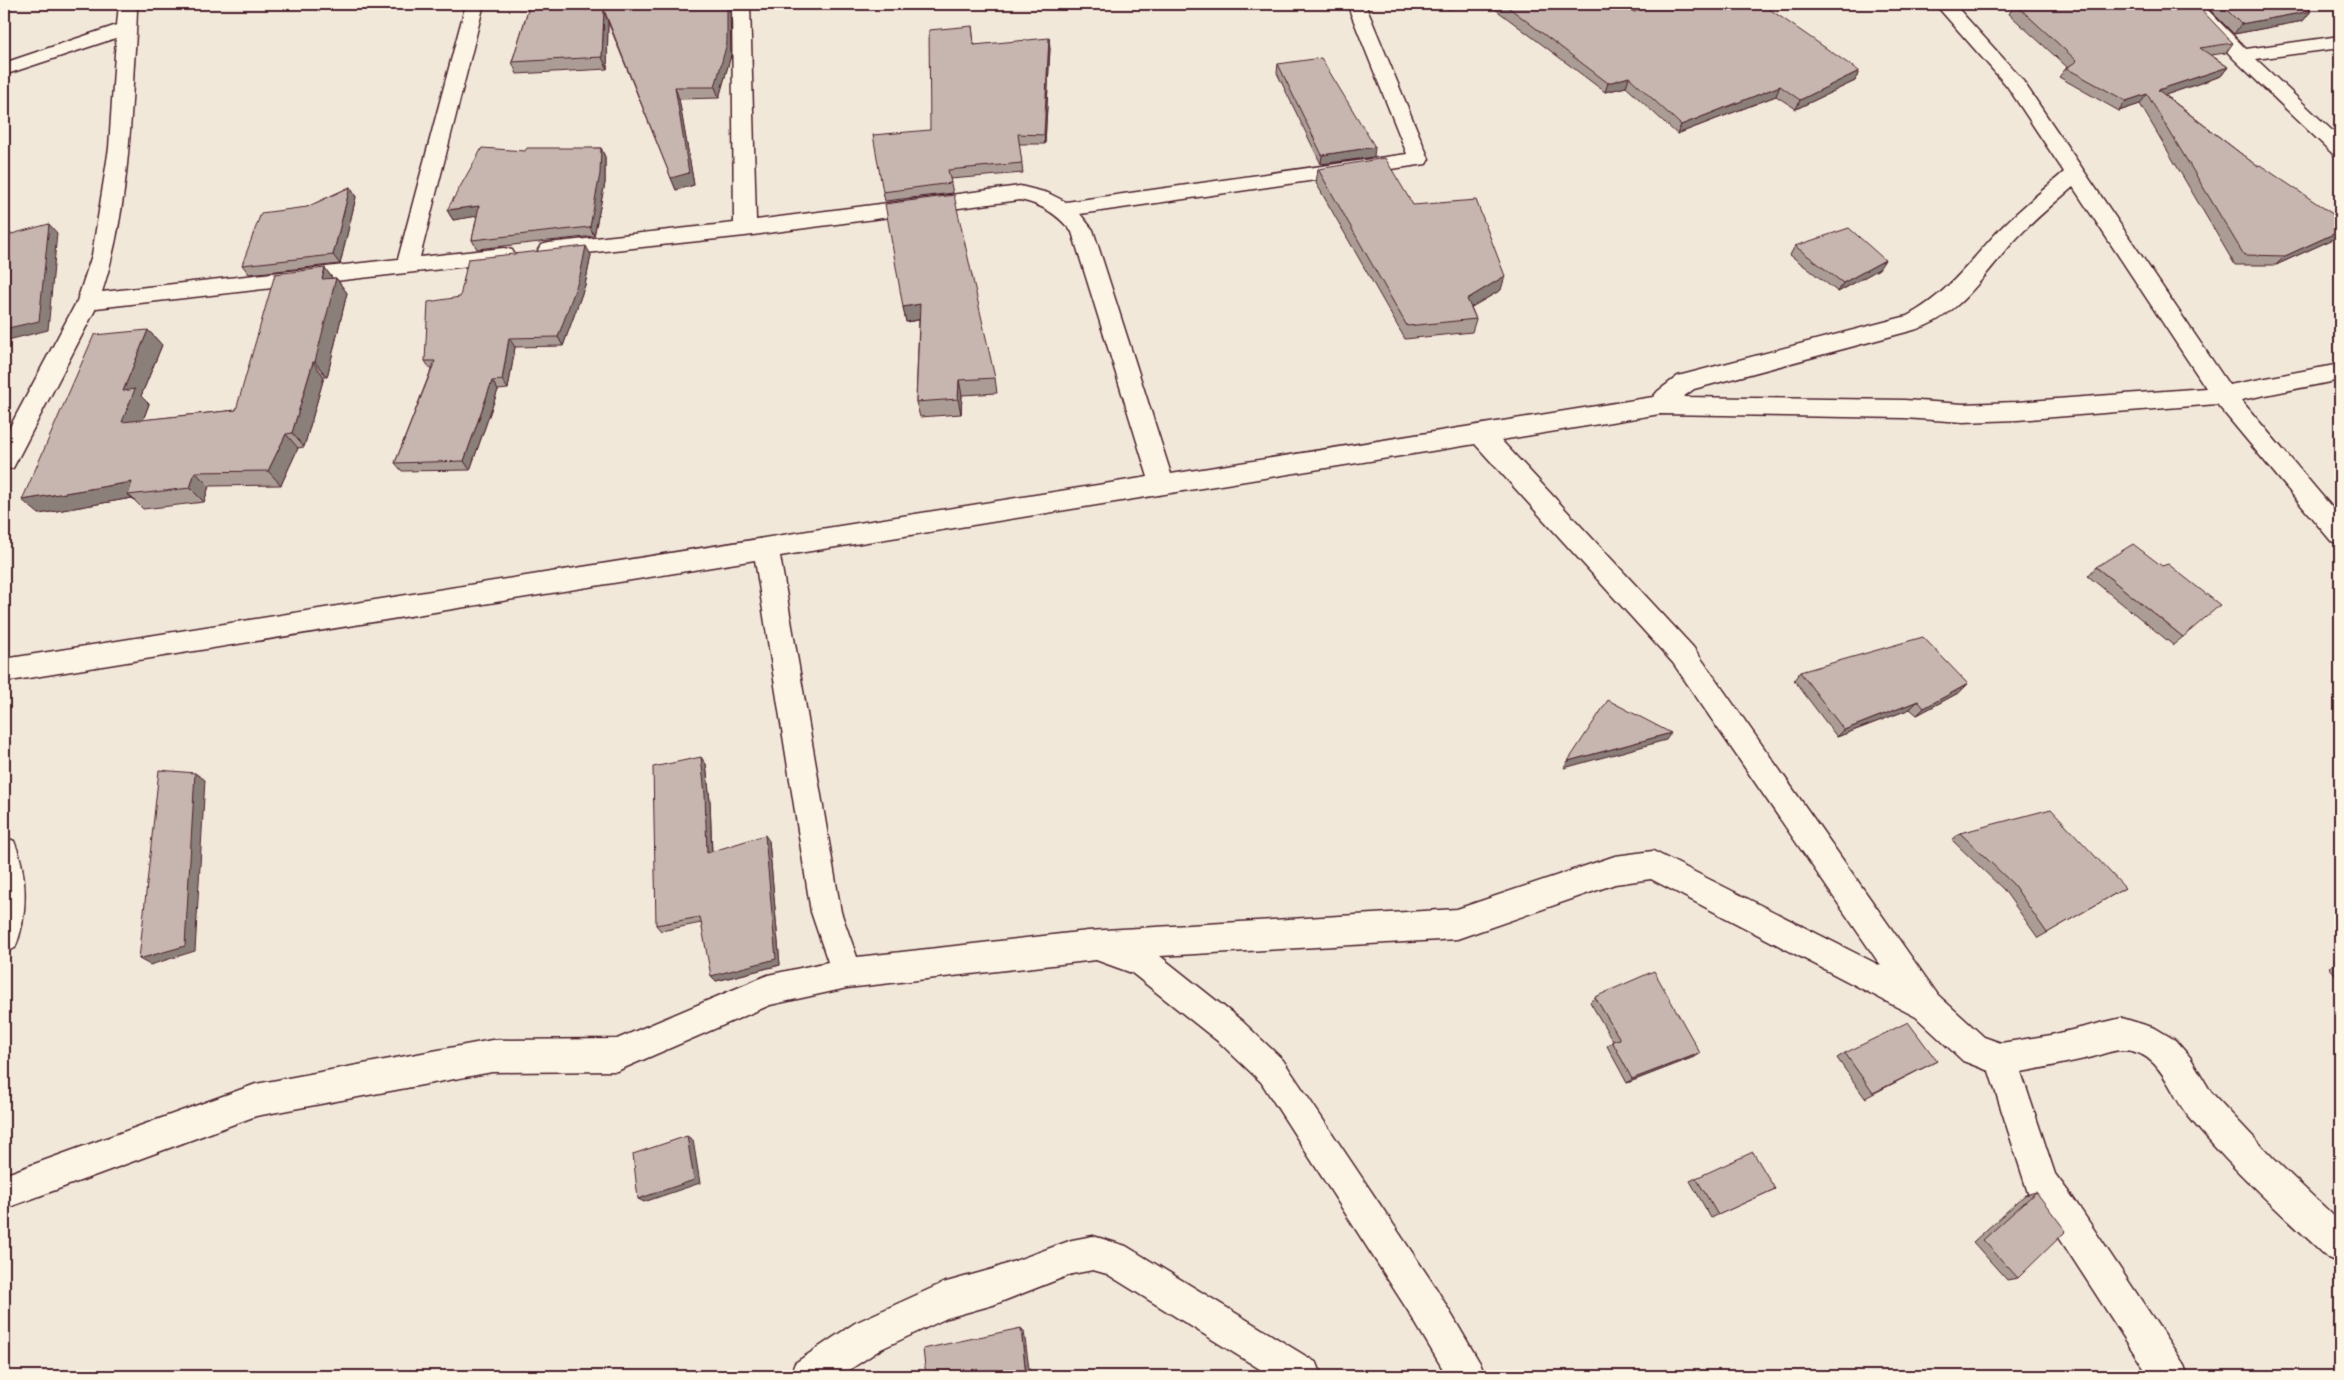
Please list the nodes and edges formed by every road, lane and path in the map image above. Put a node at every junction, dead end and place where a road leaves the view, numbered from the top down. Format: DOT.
graph roads {
  1 [pos="128,4"];
  2 [pos="474,4"];
  3 [pos="741,4"];
  4 [pos="1356,4"];
  5 [pos="1944,4"];
  6 [pos="2192,4"];
  7 [pos="127,28"];
  8 [pos="2340,42"];
  9 [pos="2241,55"];
  10 [pos="4,69"];
  11 [pos="2340,149"];
  12 [pos="2075,174"];
  13 [pos="1065,209"];
  14 [pos="745,229"];
  15 [pos="407,266"];
  16 [pos="88,301"];
  17 [pos="2340,372"];
  18 [pos="2223,395"];
  19 [pos="1660,405"];
  20 [pos="1480,433"];
  21 [pos="4,461"];
  22 [pos="1162,484"];
  23 [pos="2340,534"];
  24 [pos="766,548"];
  25 [pos="4,670"];
  26 [pos="4,851"];
  27 [pos="4,938"];
  28 [pos="1088,946"];
  29 [pos="847,973"];
  30 [pos="1927,1006"];
  31 [pos="2001,1059"];
  32 [pos="4,1192"];
  33 [pos="2340,1246"];
  34 [pos="808,1376"];
  35 [pos="1304,1376"];
  36 [pos="1467,1376"];
  37 [pos="2170,1376"];
  1 -- 7 [label="street"];
  2 -- 15 [label="street"];
  3 -- 14 [label="street"];
  4 -- 13 [label="street"];
  5 -- 12 [label="street"];
  6 -- 9 [label="street"];
  7 -- 10 [label="street"];
  7 -- 16 [label="street"];
  8 -- 9 [label="street"];
  9 -- 11 [label="street"];
  12 -- 18 [label="street"];
  12 -- 19 [label="street"];
  13 -- 14 [label="street"];
  13 -- 22 [label="street"];
  14 -- 15 [label="street"];
  15 -- 16 [label="street"];
  16 -- 21 [label="street"];
  17 -- 18 [label="street"];
  18 -- 19 [label="street"];
  18 -- 23 [label="street"];
  19 -- 20 [label="street"];
  20 -- 22 [label="street"];
  20 -- 30 [label="street"];
  22 -- 24 [label="street"];
  24 -- 25 [label="street"];
  24 -- 29 [label="street"];
  26 -- 27 [label="street"];
  28 -- 29 [label="street"];
  28 -- 30 [label="street"];
  28 -- 36 [label="street"];
  29 -- 32 [label="street"];
  30 -- 31 [label="street"];
  31 -- 33 [label="street"];
  31 -- 37 [label="street"];
  34 -- 35 [label="street"];
}
